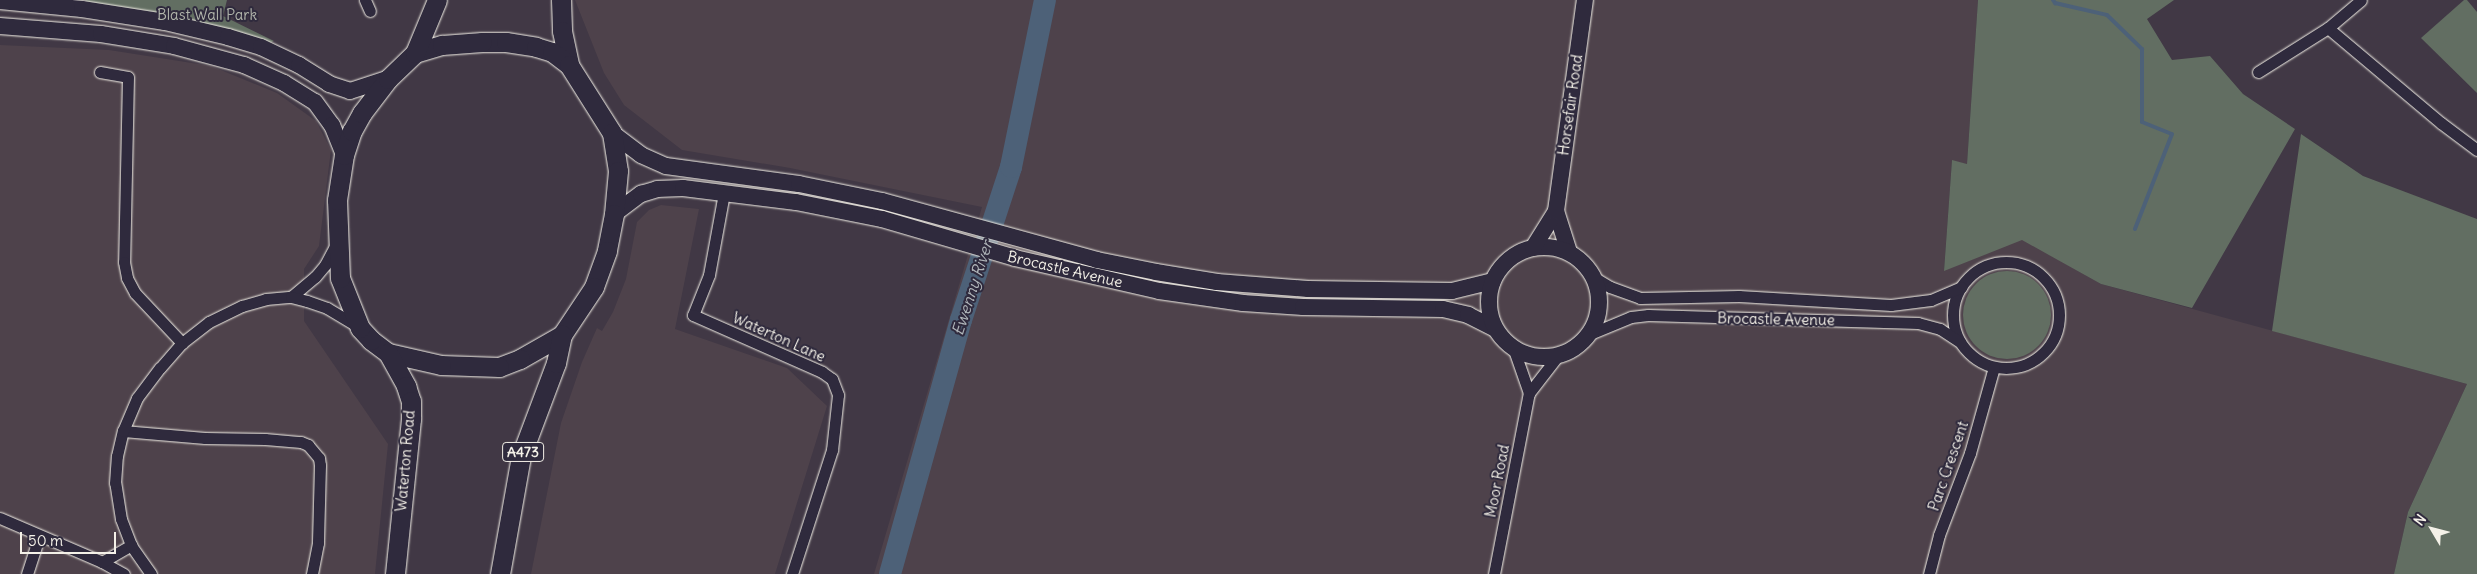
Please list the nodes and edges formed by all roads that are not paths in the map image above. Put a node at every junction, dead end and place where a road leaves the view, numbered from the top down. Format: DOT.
graph roads {
  1 [pos="365,0"];
  2 [pos="437,0"];
  3 [pos="561,0"];
  4 [pos="1584,0"];
  5 [pos="2361,0"];
  6 [pos="0,1"];
  7 [pos="51,3"];
  8 [pos="370,11"];
  9 [pos="1,26"];
  10 [pos="2328,28"];
  11 [pos="48,29"];
  12 [pos="415,54"];
  13 [pos="569,65"];
  14 [pos="100,72"];
  15 [pos="2258,72"];
  16 [pos="388,79"];
  17 [pos="612,133"];
  18 [pos="2477,150"];
  19 [pos="344,155"];
  20 [pos="724,192"];
  21 [pos="1556,211"];
  22 [pos="614,214"];
  23 [pos="337,242"];
  24 [pos="1533,248"];
  25 [pos="1569,252"];
  26 [pos="1594,278"];
  27 [pos="1493,281"];
  28 [pos="1961,287"];
  29 [pos="291,297"];
  30 [pos="360,328"];
  31 [pos="1495,329"];
  32 [pos="562,334"];
  33 [pos="1590,334"];
  34 [pos="1960,342"];
  35 [pos="182,343"];
  36 [pos="1514,350"];
  37 [pos="388,353"];
  38 [pos="1556,357"];
  39 [pos="1994,367"];
  40 [pos="1529,393"];
  41 [pos="123,431"];
  42 [pos="0,518"];
  43 [pos="39,536"];
  44 [pos="131,545"];
  45 [pos="102,562"];
  46 [pos="311,572"];
  47 [pos="27,574"];
  48 [pos="124,574"];
  49 [pos="151,574"];
  50 [pos="395,574"];
  51 [pos="500,574"];
  52 [pos="792,574"];
  53 [pos="1494,574"];
  54 [pos="1929,574"];
  1 -- 8 [label="street"];
  2 -- 12 [label="main road"];
  3 -- 13 [label="main road"];
  4 -- 21 [label="street, Horsefair Road"];
  5 -- 10 [label="street"];
  6 -- 7 [label="street"];
  7 -- 11 [label="street"];
  7 -- 16 [label="street"];
  9 -- 11 [label="street"];
  10 -- 15 [label="street"];
  10 -- 18 [label="street"];
  11 -- 19 [label="street"];
  12 -- 13 [label="main road"];
  12 -- 16 [label="main road"];
  13 -- 17 [label="main road"];
  14 -- 35 [label="street"];
  16 -- 19 [label="main road"];
  17 -- 22 [label="main road"];
  17 -- 27 [label="street, Brocastle Avenue"];
  19 -- 23 [label="main road"];
  20 -- 22 [label="street, Brocastle Avenue"];
  20 -- 31 [label="street, Brocastle Avenue"];
  20 -- 52 [label="street, Waterton Lane"];
  21 -- 24 [label="street, Horsefair Road"];
  21 -- 25 [label="street, Horsefair Road"];
  22 -- 32 [label="main road"];
  23 -- 29 [label="street"];
  23 -- 30 [label="main road"];
  24 -- 25 [label="street"];
  24 -- 27 [label="street"];
  25 -- 26 [label="street"];
  26 -- 28 [label="street, Brocastle Avenue"];
  26 -- 33 [label="street"];
  27 -- 31 [label="street"];
  28 -- 34 [label="street"];
  28 -- 39 [label="street"];
  29 -- 30 [label="street"];
  29 -- 35 [label="street"];
  30 -- 37 [label="main road"];
  31 -- 36 [label="street"];
  32 -- 37 [label="main road"];
  32 -- 51 [label="main road, A473"];
  33 -- 34 [label="street, Brocastle Avenue"];
  33 -- 38 [label="street"];
  34 -- 39 [label="street"];
  35 -- 41 [label="street"];
  36 -- 38 [label="street"];
  36 -- 40 [label="street"];
  37 -- 50 [label="main road, Waterton Road"];
  38 -- 40 [label="street, Moor Road"];
  39 -- 54 [label="street, Parc Crescent"];
  40 -- 53 [label="street, Moor Road"];
  41 -- 44 [label="street"];
  41 -- 46 [label="street"];
  42 -- 43 [label="street"];
  43 -- 45 [label="street"];
  43 -- 47 [label="street"];
  44 -- 45 [label="street"];
  44 -- 49 [label="street"];
  45 -- 48 [label="street"];
}
